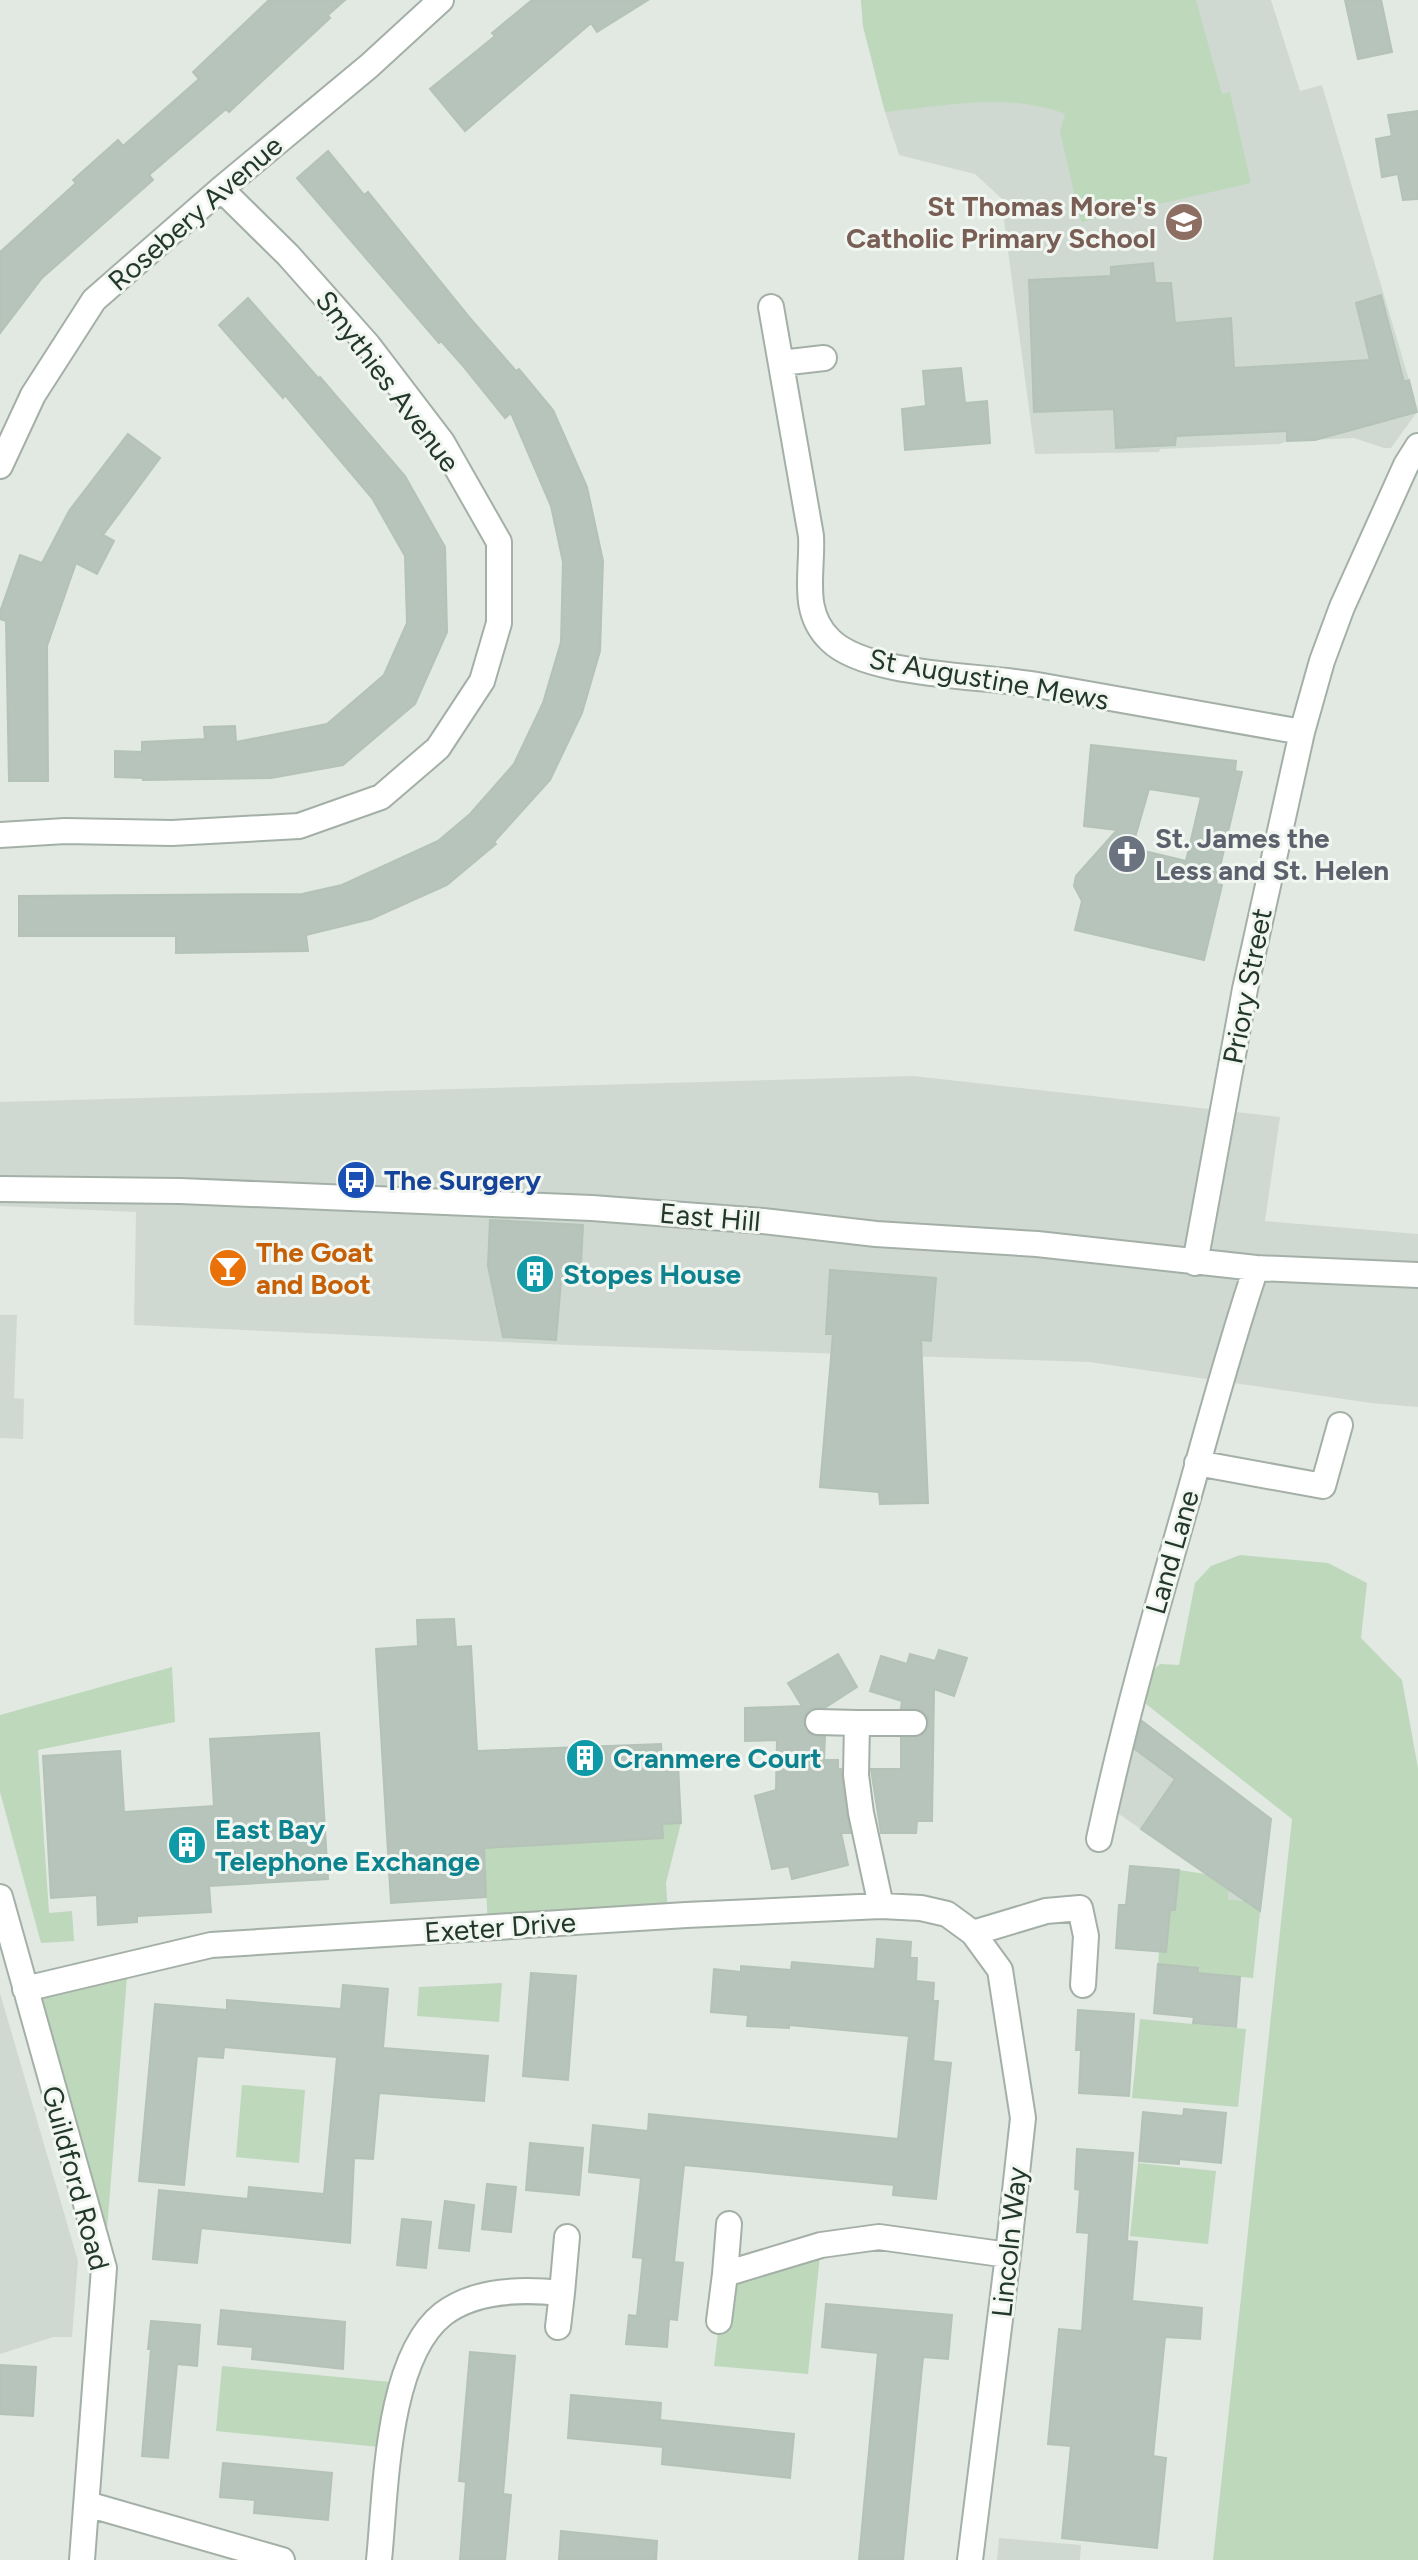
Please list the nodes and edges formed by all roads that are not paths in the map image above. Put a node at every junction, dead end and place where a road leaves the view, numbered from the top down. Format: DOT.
graph roads {
  1 [pos="441,0"];
  2 [pos="221,189"];
  3 [pos="771,307"];
  4 [pos="824,358"];
  5 [pos="781,363"];
  6 [pos="1418,446"];
  7 [pos="0,466"];
  8 [pos="1302,732"];
  9 [pos="0,835"];
  10 [pos="0,1189"];
  11 [pos="1195,1263"];
  12 [pos="1256,1268"];
  13 [pos="1418,1275"];
  14 [pos="1340,1425"];
  15 [pos="1197,1463"];
  16 [pos="818,1722"];
  17 [pos="857,1723"];
  18 [pos="914,1723"];
  19 [pos="1099,1839"];
  20 [pos="0,1897"];
  21 [pos="881,1906"];
  22 [pos="973,1933"];
  23 [pos="1083,1985"];
  24 [pos="25,1989"];
  25 [pos="729,2224"];
  26 [pos="567,2237"];
  27 [pos="1008,2255"];
  28 [pos="725,2274"];
  29 [pos="562,2293"];
  30 [pos="719,2321"];
  31 [pos="558,2327"];
  32 [pos="87,2504"];
  33 [pos="82,2560"];
  34 [pos="282,2560"];
  35 [pos="379,2560"];
  36 [pos="970,2560"];
  1 -- 2 [label="street, Rosebery Avenue"];
  2 -- 7 [label="street, Rosebery Avenue"];
  2 -- 9 [label="street, Smythies Avenue"];
  3 -- 5 [label="street, St Augustine Mews"];
  4 -- 5 [label="street"];
  5 -- 8 [label="street, St Augustine Mews"];
  6 -- 8 [label="street, Priory Street"];
  8 -- 11 [label="street, Priory Street"];
  10 -- 11 [label="street, East Hill"];
  11 -- 12 [label="street, East Hill"];
  12 -- 13 [label="street, East Hill"];
  12 -- 15 [label="street, Land Lane"];
  14 -- 15 [label="street"];
  15 -- 19 [label="street, Land Lane"];
  16 -- 17 [label="street"];
  17 -- 18 [label="street"];
  17 -- 21 [label="street"];
  20 -- 24 [label="street, Guildford Road"];
  21 -- 22 [label="street, Exeter Drive"];
  21 -- 24 [label="street, Exeter Drive"];
  22 -- 23 [label="street"];
  22 -- 27 [label="street, Lincoln Way"];
  24 -- 32 [label="street, Guildford Road"];
  25 -- 28 [label="street"];
  26 -- 29 [label="street"];
  27 -- 28 [label="street"];
  27 -- 36 [label="street, Lincoln Way"];
  28 -- 30 [label="street"];
  29 -- 31 [label="street"];
  29 -- 35 [label="street"];
  32 -- 33 [label="street, Guildford Road"];
  32 -- 34 [label="street"];
}
